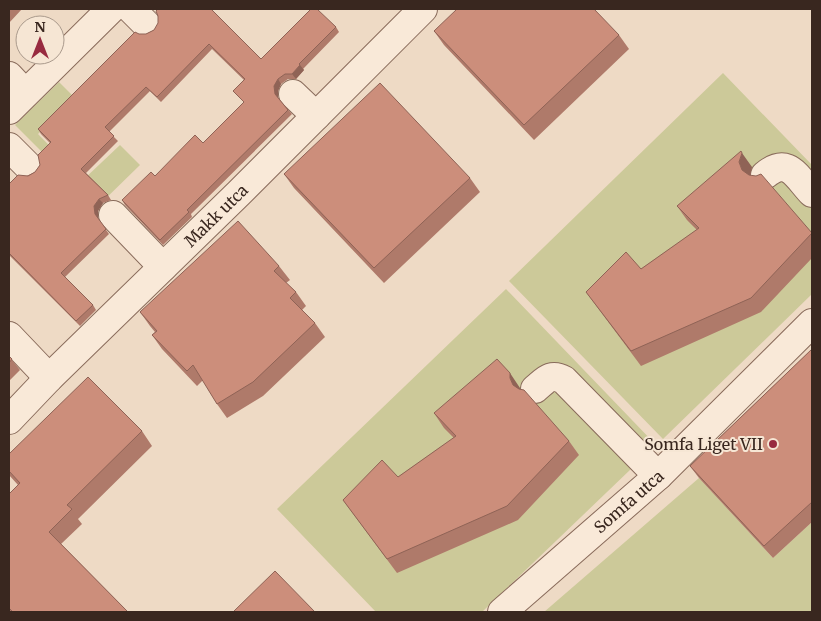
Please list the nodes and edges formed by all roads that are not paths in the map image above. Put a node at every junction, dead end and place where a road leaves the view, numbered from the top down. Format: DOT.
graph roads {
  1 [pos="423,9"];
  2 [pos="103,11"];
  3 [pos="293,94"];
  4 [pos="13,98"];
  5 [pos="316,116"];
  6 [pos="9,146"];
  7 [pos="28,166"];
  8 [pos="765,175"];
  9 [pos="812,194"];
  10 [pos="113,215"];
  11 [pos="163,267"];
  12 [pos="812,323"];
  13 [pos="9,336"];
  14 [pos="49,378"];
  15 [pos="535,389"];
  16 [pos="9,420"];
  17 [pos="658,476"];
  18 [pos="502,612"];
  1 -- 5 [label="street, Makk utca"];
  2 -- 4 [label="street"];
  3 -- 5 [label="street"];
  5 -- 11 [label="street, Makk utca"];
  6 -- 7 [label="street"];
  8 -- 9 [label="street"];
  10 -- 11 [label="street"];
  11 -- 14 [label="street, Makk utca"];
  12 -- 17 [label="street, Somfa utca"];
  13 -- 14 [label="street"];
  14 -- 16 [label="street, Makk utca"];
  15 -- 17 [label="street"];
  17 -- 18 [label="street, Somfa utca"];
}
